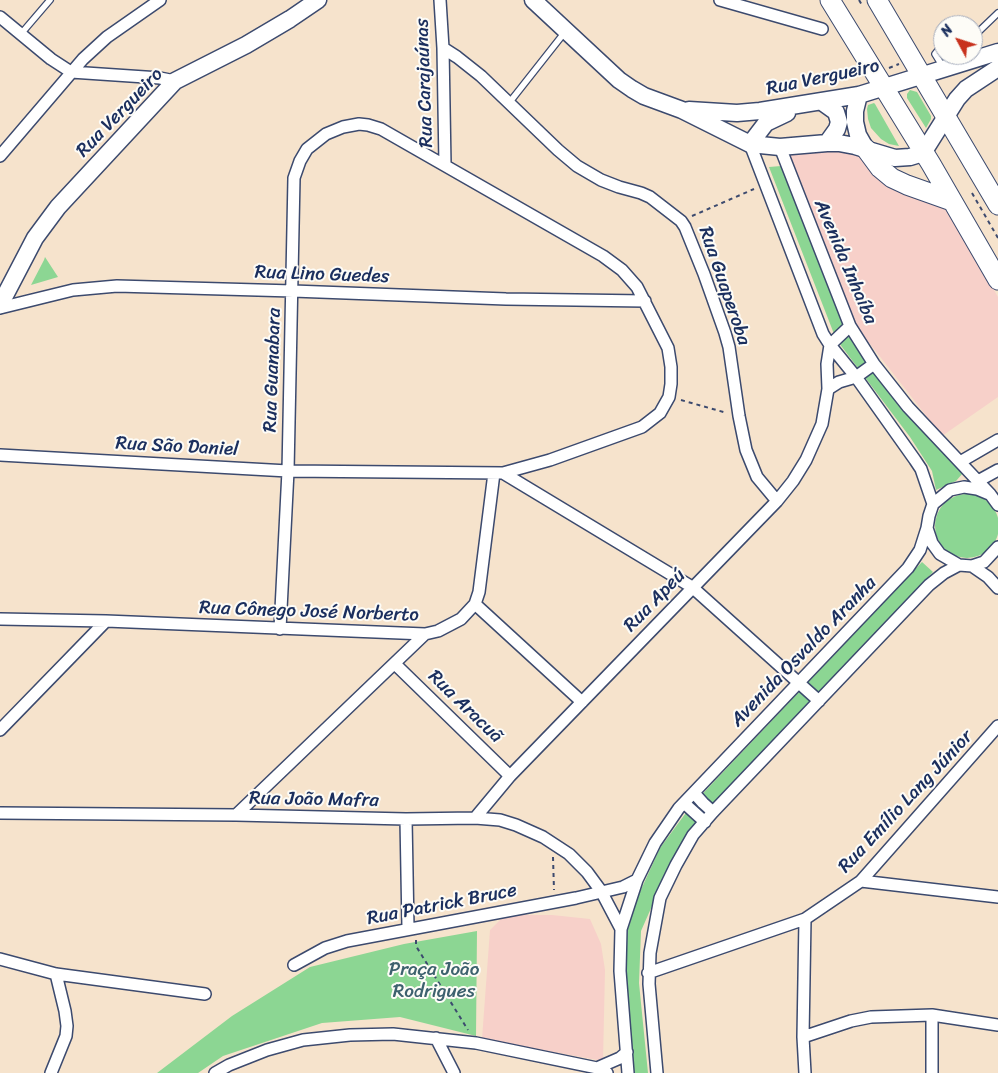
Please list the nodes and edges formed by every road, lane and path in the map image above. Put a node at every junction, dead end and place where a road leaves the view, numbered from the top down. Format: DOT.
graph roads {
  1 [pos="50,0"];
  2 [pos="160,0"];
  3 [pos="318,0"];
  4 [pos="440,0"];
  5 [pos="533,0"];
  6 [pos="720,0"];
  7 [pos="830,0"];
  8 [pos="877,0"];
  9 [pos="998,13"];
  10 [pos="0,16"];
  11 [pos="983,27"];
  12 [pos="822,29"];
  13 [pos="566,30"];
  14 [pos="20,35"];
  15 [pos="443,48"];
  16 [pos="998,52"];
  17 [pos="906,62"];
  18 [pos="941,65"];
  19 [pos="943,68"];
  20 [pos="998,68"];
  21 [pos="71,72"];
  22 [pos="921,75"];
  23 [pos="885,78"];
  24 [pos="175,82"];
  25 [pos="859,95"];
  26 [pos="509,103"];
  27 [pos="815,103"];
  28 [pos="682,110"];
  29 [pos="945,116"];
  30 [pos="827,143"];
  31 [pos="750,144"];
  32 [pos="780,147"];
  33 [pos="866,149"];
  34 [pos="923,152"];
  35 [pos="0,156"];
  36 [pos="446,165"];
  37 [pos="757,188"];
  38 [pos="952,201"];
  39 [pos="998,204"];
  40 [pos="681,221"];
  41 [pos="998,280"];
  42 [pos="293,291"];
  43 [pos="645,302"];
  44 [pos="0,306"];
  45 [pos="850,326"];
  46 [pos="830,345"];
  47 [pos="874,364"];
  48 [pos="856,377"];
  49 [pos="828,389"];
  50 [pos="674,398"];
  51 [pos="739,416"];
  52 [pos="998,440"];
  53 [pos="0,455"];
  54 [pos="960,462"];
  55 [pos="998,470"];
  56 [pos="288,471"];
  57 [pos="498,473"];
  58 [pos="978,481"];
  59 [pos="990,494"];
  60 [pos="777,501"];
  61 [pos="933,504"];
  62 [pos="998,505"];
  63 [pos="927,528"];
  64 [pos="998,547"];
  65 [pos="959,565"];
  66 [pos="972,566"];
  67 [pos="692,587"];
  68 [pos="998,588"];
  69 [pos="475,604"];
  70 [pos="0,619"];
  71 [pos="106,621"];
  72 [pos="280,629"];
  73 [pos="426,634"];
  74 [pos="395,664"];
  75 [pos="798,684"];
  76 [pos="582,702"];
  77 [pos="819,702"];
  78 [pos="997,728"];
  79 [pos="0,730"];
  80 [pos="510,776"];
  81 [pos="694,793"];
  82 [pos="684,803"];
  83 [pos="714,812"];
  84 [pos="0,813"];
  85 [pos="236,815"];
  86 [pos="475,818"];
  87 [pos="406,819"];
  88 [pos="704,822"];
  89 [pos="553,843"];
  90 [pos="637,880"];
  91 [pos="861,881"];
  92 [pos="601,891"];
  93 [pos="998,897"];
  94 [pos="554,902"];
  95 [pos="805,919"];
  96 [pos="412,928"];
  97 [pos="621,929"];
  98 [pos="0,960"];
  99 [pos="294,965"];
  100 [pos="648,973"];
  101 [pos="56,974"];
  102 [pos="205,994"];
  103 [pos="932,1015"];
  104 [pos="998,1025"];
  105 [pos="804,1037"];
  106 [pos="436,1038"];
  107 [pos="476,1043"];
  108 [pos="627,1052"];
  109 [pos="230,1069"];
  110 [pos="602,1071"];
  111 [pos="51,1073"];
  112 [pos="215,1073"];
  113 [pos="454,1073"];
  114 [pos="628,1073"];
  115 [pos="657,1073"];
  116 [pos="805,1073"];
  117 [pos="932,1073"];
  1 -- 14 [label="lane"];
  2 -- 21 [label="street"];
  3 -- 24 [label="main road, Rua Vergueiro"];
  4 -- 15 [label="street, Rua Carajaúnas"];
  5 -- 13 [label="main road, Rua Vergueiro"];
  6 -- 12 [label="street"];
  7 -- 23 [label="highway"];
  8 -- 22 [label="highway"];
  9 -- 11 [label="lane"];
  10 -- 14 [label="street"];
  13 -- 26 [label="lane"];
  13 -- 28 [label="main road, Rua Vergueiro"];
  14 -- 21 [label="street"];
  15 -- 26 [label="street, Rua Guaperoba"];
  15 -- 36 [label="street, Rua Carajaúnas"];
  16 -- 19 [label="main road, Rua Vergueiro"];
  17 -- 23 [label="path"];
  18 -- 19 [label="lane"];
  19 -- 22 [label="main road, Rua Vergueiro"];
  20 -- 29 [label="main road"];
  21 -- 24 [label="street"];
  21 -- 35 [label="street"];
  22 -- 23 [label="main road, Rua Vergueiro"];
  22 -- 29 [label="highway"];
  23 -- 25 [label="main road, Rua Vergueiro"];
  23 -- 34 [label="highway"];
  24 -- 44 [label="main road, Rua Vergueiro"];
  25 -- 27 [label="main road, Rua Vergueiro"];
  25 -- 33 [label="main road"];
  26 -- 40 [label="street, Rua Guaperoba"];
  27 -- 28 [label="main road, Rua Vergueiro"];
  27 -- 30 [label="main road"];
  27 -- 31 [label="main road"];
  28 -- 31 [label="main road, Rua Vergueiro"];
  29 -- 34 [label="main road"];
  29 -- 39 [label="highway"];
  30 -- 32 [label="main road, Rua Vergueiro"];
  30 -- 33 [label="main road, Rua Vergueiro"];
  31 -- 32 [label="main road, Rua Vergueiro"];
  31 -- 46 [label="street"];
  32 -- 45 [label="street, Avenida Inhaíba"];
  33 -- 34 [label="main road, Rua Vergueiro"];
  33 -- 38 [label="highway"];
  34 -- 38 [label="highway"];
  36 -- 42 [label="street, Rua Guanabara"];
  36 -- 43 [label="street"];
  37 -- 40 [label="path"];
  38 -- 41 [label="highway"];
  40 -- 51 [label="street, Rua Guaperoba"];
  42 -- 43 [label="street, Rua Lino Guedes"];
  42 -- 44 [label="street, Rua Lino Guedes"];
  42 -- 56 [label="street, Rua Guanabara"];
  43 -- 57 [label="street"];
  45 -- 46 [label="street"];
  45 -- 47 [label="street, Avenida Inhaíba"];
  46 -- 48 [label="street"];
  46 -- 49 [label="street, Rua Apeú"];
  47 -- 48 [label="street"];
  47 -- 54 [label="street, Avenida Inhaíba"];
  48 -- 49 [label="street"];
  48 -- 61 [label="street"];
  49 -- 60 [label="street, Rua Apeú"];
  50 -- 51 [label="path"];
  51 -- 60 [label="street, Rua Guaperoba"];
  52 -- 54 [label="street"];
  53 -- 56 [label="street, Rua São Daniel"];
  54 -- 58 [label="street, Avenida Inhaíba"];
  55 -- 58 [label="street"];
  56 -- 57 [label="street, Rua São Daniel"];
  56 -- 72 [label="street, Rua Guanabara"];
  57 -- 67 [label="street"];
  57 -- 69 [label="street"];
  58 -- 59 [label="street, Avenida Inhaíba"];
  59 -- 61 [label="street"];
  59 -- 62 [label="street, Avenida Inhaíba"];
  60 -- 67 [label="street, Rua Apeú"];
  61 -- 63 [label="street, Avenida Osvaldo Aranha"];
  63 -- 65 [label="street"];
  63 -- 75 [label="street, Avenida Osvaldo Aranha"];
  64 -- 66 [label="street"];
  65 -- 66 [label="street"];
  65 -- 77 [label="street"];
  66 -- 68 [label="street"];
  67 -- 75 [label="street"];
  67 -- 76 [label="street, Rua Apeú"];
  69 -- 73 [label="street, Rua Cônego José Norberto"];
  69 -- 76 [label="street"];
  70 -- 71 [label="street, Rua Cônego José Norberto"];
  71 -- 72 [label="street, Rua Cônego José Norberto"];
  71 -- 79 [label="street"];
  72 -- 73 [label="street, Rua Cônego José Norberto"];
  73 -- 74 [label="street"];
  74 -- 80 [label="street, Rua Aracuã"];
  74 -- 85 [label="street"];
  75 -- 77 [label="street"];
  75 -- 81 [label="street, Avenida Osvaldo Aranha"];
  76 -- 80 [label="street, Rua Apeú"];
  77 -- 83 [label="street"];
  78 -- 91 [label="street, Rua Emílio Lang Júnior"];
  80 -- 86 [label="street, Rua Apeú"];
  81 -- 82 [label="street, Avenida Osvaldo Aranha"];
  81 -- 83 [label="street"];
  82 -- 88 [label="street"];
  82 -- 90 [label="street, Avenida Osvaldo Aranha"];
  83 -- 88 [label="street"];
  84 -- 85 [label="street, Rua João Mafra"];
  85 -- 87 [label="street, Rua João Mafra"];
  86 -- 87 [label="street, Rua João Mafra"];
  86 -- 89 [label="street, Rua João Mafra"];
  87 -- 96 [label="street"];
  88 -- 100 [label="street"];
  89 -- 92 [label="street, Rua João Mafra"];
  89 -- 94 [label="path"];
  90 -- 92 [label="street"];
  90 -- 97 [label="street, Avenida Osvaldo Aranha"];
  91 -- 93 [label="street"];
  91 -- 95 [label="street, Rua Emílio Lang Júnior"];
  92 -- 94 [label="street, Rua Patrick Bruce"];
  92 -- 97 [label="street, Rua João Mafra"];
  94 -- 96 [label="street, Rua Patrick Bruce"];
  95 -- 100 [label="street, Rua Emílio Lang Júnior"];
  95 -- 105 [label="street"];
  96 -- 99 [label="street, Rua Patrick Bruce"];
  96 -- 107 [label="path"];
  97 -- 108 [label="street"];
  98 -- 101 [label="street"];
  100 -- 115 [label="street"];
  101 -- 102 [label="street"];
  101 -- 111 [label="street"];
  103 -- 104 [label="street"];
  103 -- 105 [label="street"];
  103 -- 117 [label="street"];
  105 -- 116 [label="street"];
  106 -- 107 [label="street"];
  106 -- 109 [label="street"];
  106 -- 113 [label="street"];
  107 -- 110 [label="street"];
  108 -- 110 [label="street"];
  108 -- 114 [label="street"];
  109 -- 112 [label="street"];
}
